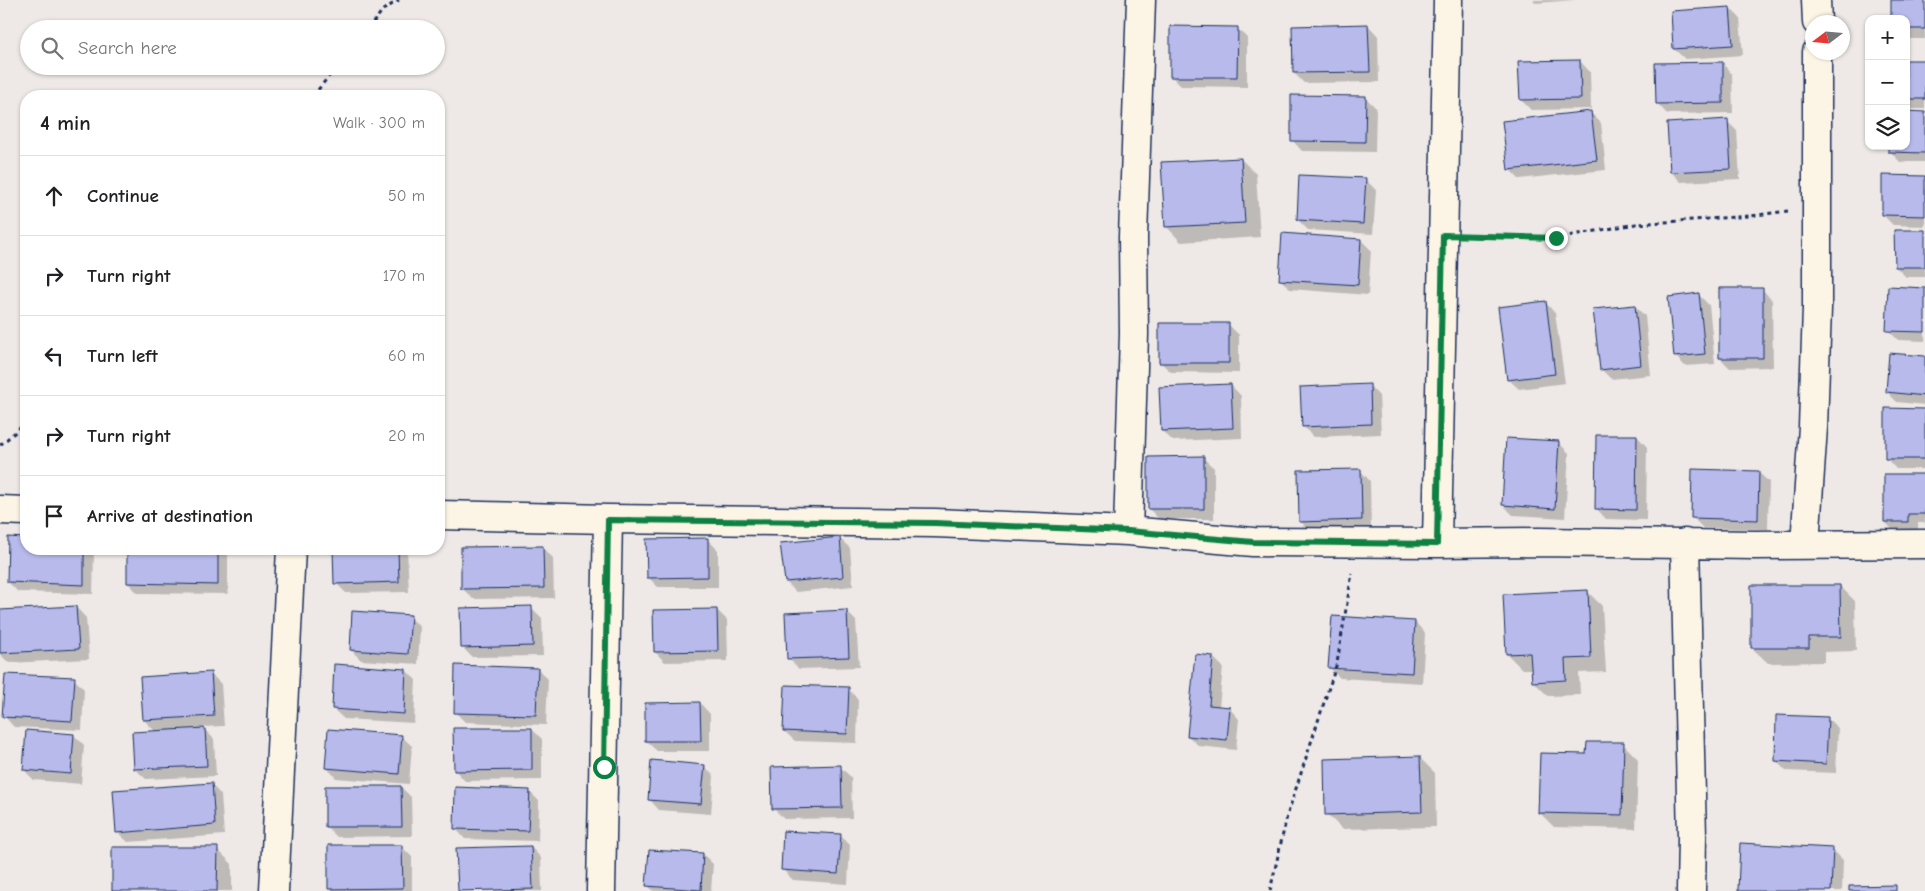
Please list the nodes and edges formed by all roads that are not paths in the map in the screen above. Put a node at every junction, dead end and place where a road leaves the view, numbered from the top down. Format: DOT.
graph roads {
  1 [pos="1141,0"];
  2 [pos="1448,0"];
  3 [pos="1816,0"];
  4 [pos="1817,15"];
  5 [pos="1817,60"];
  6 [pos="0,510"];
  7 [pos="20,511"];
  8 [pos="445,515"];
  9 [pos="608,520"];
  10 [pos="1128,531"];
  11 [pos="1685,543"];
  12 [pos="1437,544"];
  13 [pos="1805,544"];
  14 [pos="1925,544"];
  15 [pos="291,555"];
  16 [pos="274,891"];
  17 [pos="601,891"];
  18 [pos="1691,891"];
  1 -- 10 [label="street"];
  2 -- 12 [label="street"];
  3 -- 4 [label="street"];
  5 -- 13 [label="street"];
  6 -- 7 [label="street"];
  8 -- 9 [label="street"];
  9 -- 10 [label="street"];
  9 -- 17 [label="street"];
  10 -- 12 [label="street"];
  11 -- 12 [label="street"];
  11 -- 13 [label="street"];
  11 -- 18 [label="street"];
  13 -- 14 [label="street"];
  15 -- 16 [label="street"];
}
